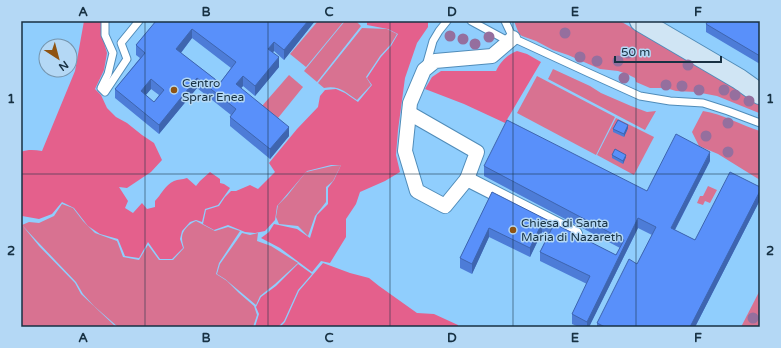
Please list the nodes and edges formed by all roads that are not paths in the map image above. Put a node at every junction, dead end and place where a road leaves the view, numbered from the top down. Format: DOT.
graph roads {
  1 [pos="105,21"];
  2 [pos="139,21"];
  3 [pos="447,21"];
  4 [pos="470,21"];
  5 [pos="506,21"];
  6 [pos="640,21"];
  7 [pos="662,21"];
  8 [pos="510,39"];
  9 [pos="424,70"];
  10 [pos="760,79"];
  11 [pos="760,94"];
  12 [pos="409,113"];
  13 [pos="760,123"];
  14 [pos="467,179"];
  15 [pos="583,239"];
  1 -- 2 [label="lane"];
  3 -- 9 [label="lane"];
  4 -- 8 [label="lane"];
  5 -- 8 [label="lane"];
  6 -- 11 [label="main road"];
  7 -- 10 [label="main road"];
  8 -- 9 [label="street"];
  8 -- 13 [label="lane"];
  9 -- 12 [label="street"];
  12 -- 14 [label="street"];
  12 -- 14 [label="street"];
  14 -- 15 [label="street"];
}
